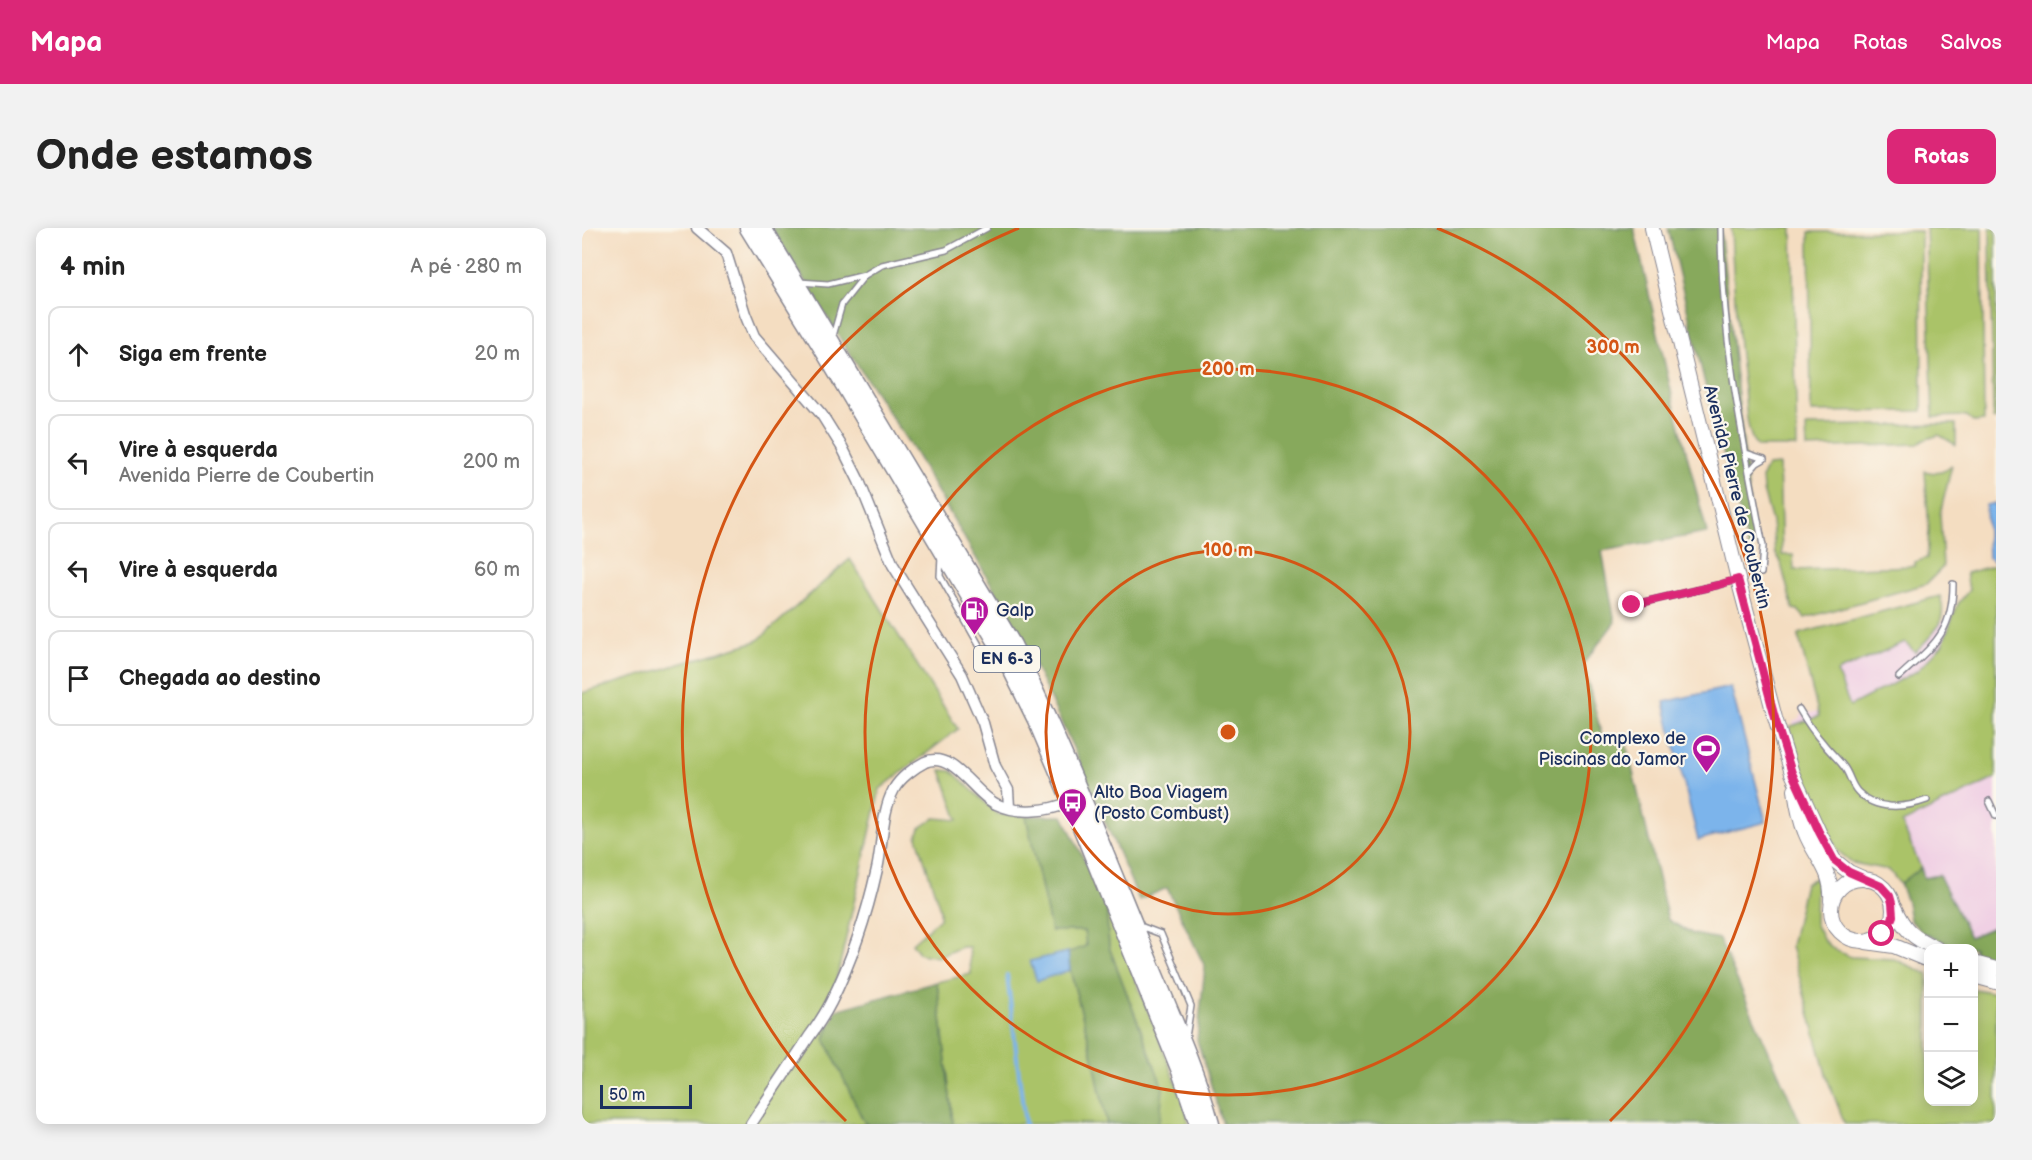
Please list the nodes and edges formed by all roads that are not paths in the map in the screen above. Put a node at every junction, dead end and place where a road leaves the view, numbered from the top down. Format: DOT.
graph roads {
  1 [pos="697,228"];
  2 [pos="748,228"];
  3 [pos="763,228"];
  4 [pos="987,228"];
  5 [pos="1652,228"];
  6 [pos="1722,228"];
  7 [pos="866,275"];
  8 [pos="796,282"];
  9 [pos="832,340"];
  10 [pos="1746,453"];
  11 [pos="1749,472"];
  12 [pos="1761,573"];
  13 [pos="1738,579"];
  14 [pos="1953,584"];
  15 [pos="1632,605"];
  16 [pos="1899,676"];
  17 [pos="1799,709"];
  18 [pos="1792,773"];
  19 [pos="1927,800"];
  20 [pos="1989,801"];
  21 [pos="1071,802"];
  22 [pos="1009,807"];
  23 [pos="1996,816"];
  24 [pos="1867,880"];
  25 [pos="1892,903"];
  26 [pos="1831,904"];
  27 [pos="1861,942"];
  28 [pos="1926,944"];
  29 [pos="1924,958"];
  30 [pos="1978,964"];
  31 [pos="1996,969"];
  32 [pos="1978,977"];
  33 [pos="1996,982"];
  34 [pos="751,1124"];
  35 [pos="1198,1124"];
  36 [pos="1210,1124"];
  1 -- 22 [label="street"];
  2 -- 21 [label="main road, EN 6-3"];
  3 -- 8 [label="main road, EN 6-3"];
  4 -- 7 [label="lane"];
  5 -- 13 [label="street, Avenida Pierre de Coubertin"];
  6 -- 10 [label="lane"];
  7 -- 8 [label="lane"];
  7 -- 9 [label="lane"];
  8 -- 9 [label="main road, EN 6-3"];
  9 -- 36 [label="main road, EN 6-3"];
  10 -- 11 [label="lane"];
  10 -- 11 [label="lane"];
  11 -- 12 [label="lane"];
  13 -- 15 [label="lane"];
  13 -- 18 [label="street, Avenida Pierre de Coubertin"];
  14 -- 16 [label="lane"];
  17 -- 19 [label="lane"];
  18 -- 24 [label="street, Avenida Pierre de Coubertin"];
  18 -- 26 [label="street, Avenida Pierre de Coubertin"];
  20 -- 23 [label="lane"];
  21 -- 22 [label="street"];
  21 -- 35 [label="main road, EN 6-3"];
  22 -- 34 [label="street"];
  24 -- 25 [label="street"];
  24 -- 26 [label="street"];
  25 -- 27 [label="street"];
  25 -- 28 [label="street"];
  26 -- 27 [label="street"];
  27 -- 29 [label="street"];
  30 -- 31 [label="street"];
  32 -- 33 [label="street"];
}
